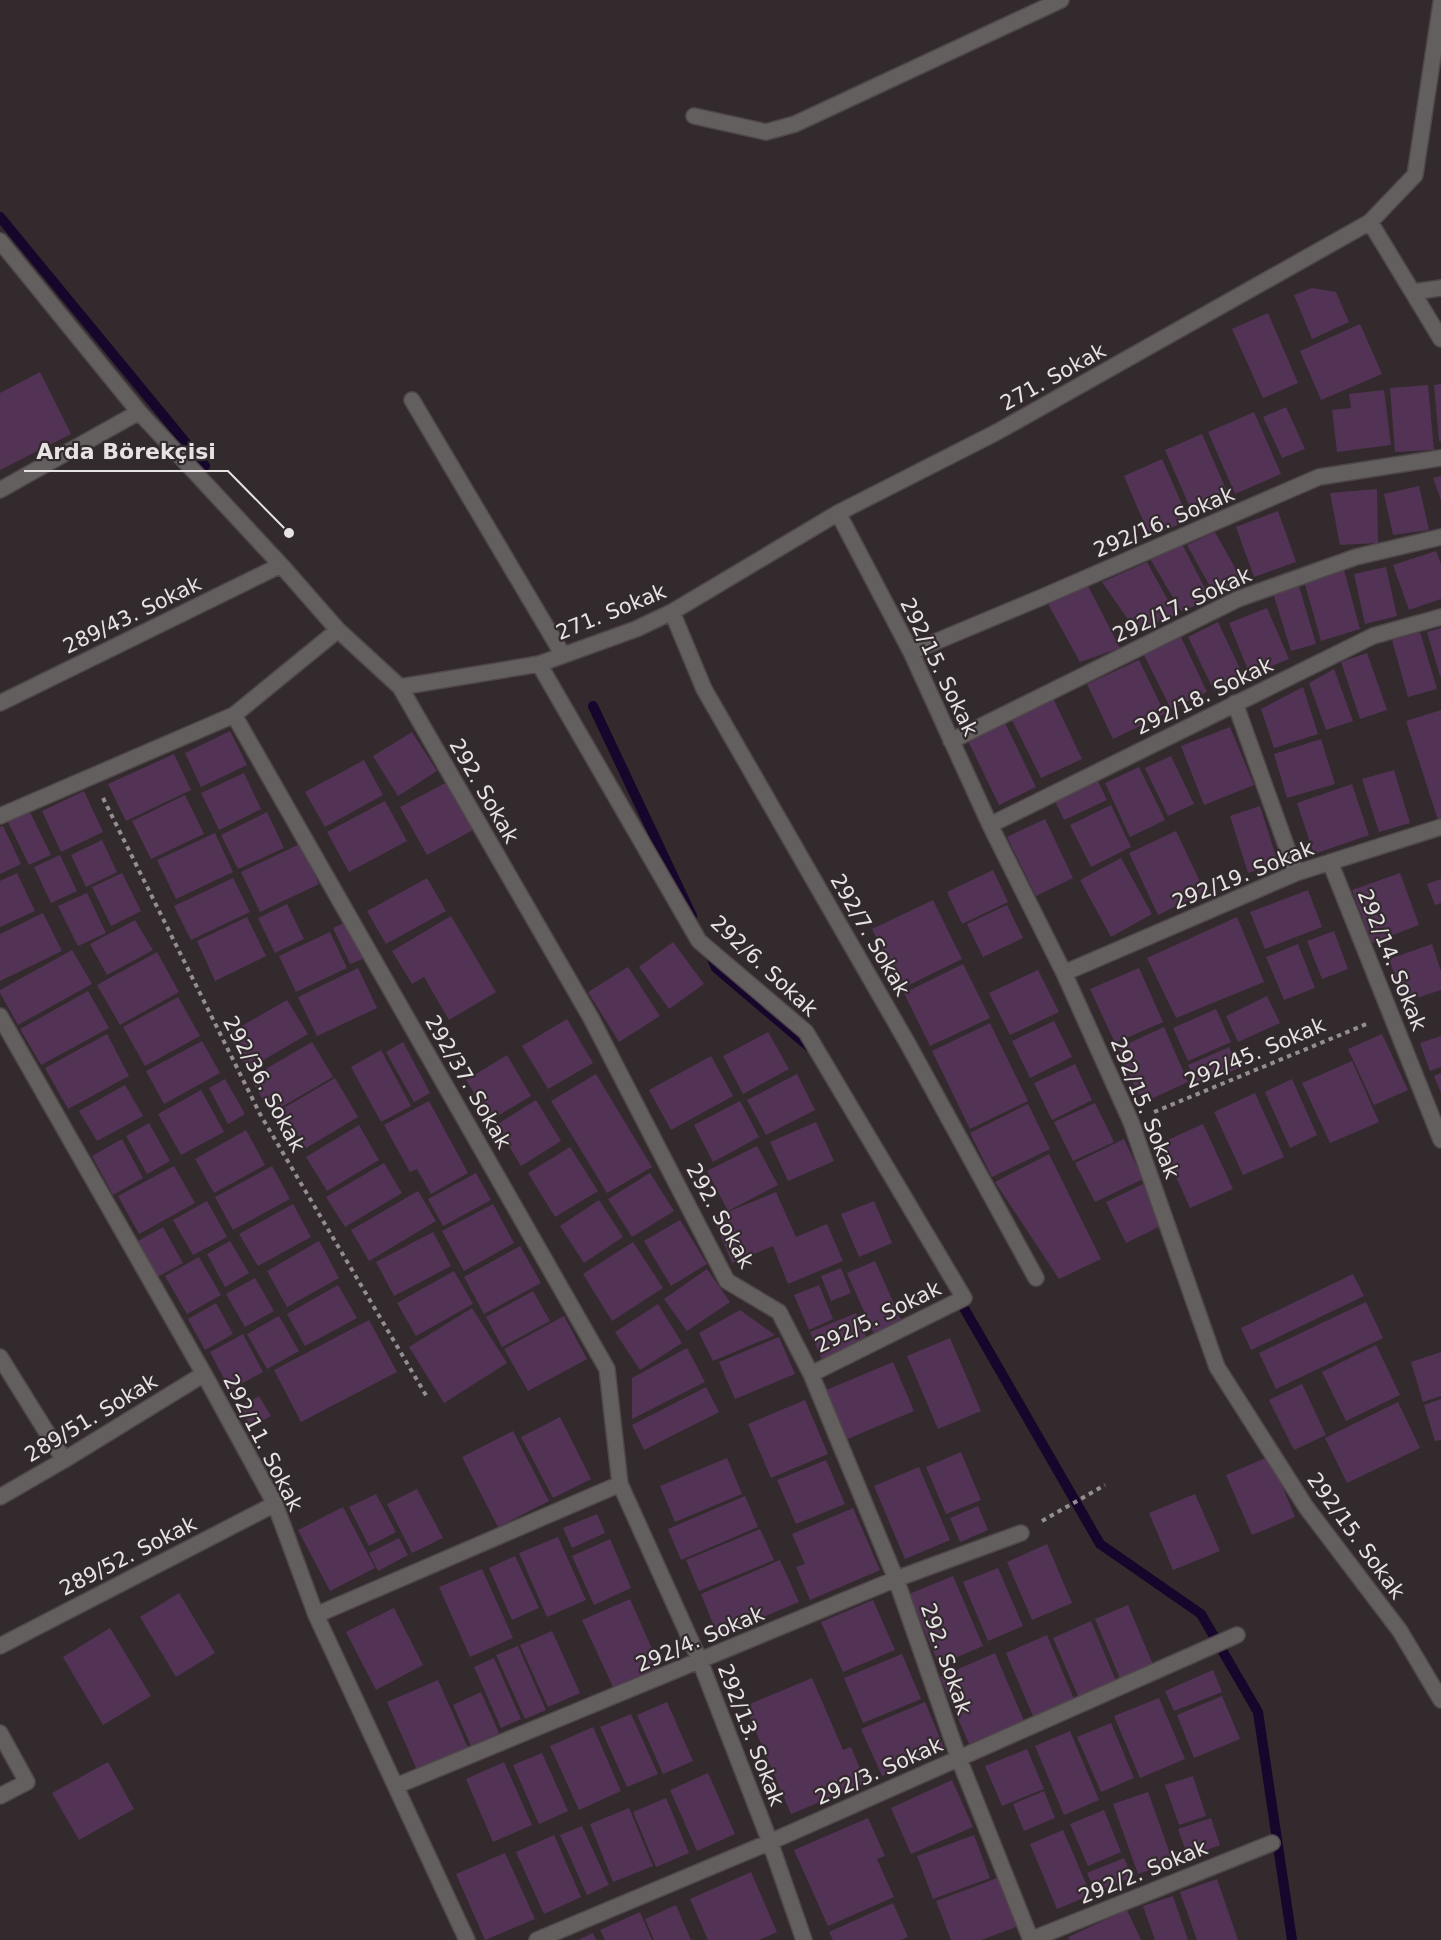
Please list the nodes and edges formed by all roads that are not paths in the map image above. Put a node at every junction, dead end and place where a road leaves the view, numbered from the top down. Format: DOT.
graph roads {
  1 [pos="1061,0"];
  2 [pos="1441,3"];
  3 [pos="694,116"];
  4 [pos="1370,222"];
  5 [pos="0,241"];
  6 [pos="1441,288"];
  7 [pos="1413,292"];
  8 [pos="1441,339"];
  9 [pos="412,400"];
  10 [pos="139,412"];
  11 [pos="1441,458"];
  12 [pos="0,490"];
  13 [pos="838,513"];
  14 [pos="1441,537"];
  15 [pos="281,565"];
  16 [pos="672,612"];
  17 [pos="1441,617"];
  18 [pos="338,630"];
  19 [pos="911,652"];
  20 [pos="563,655"];
  21 [pos="539,664"];
  22 [pos="400,687"];
  23 [pos="0,703"];
  24 [pos="1235,703"];
  25 [pos="234,715"];
  26 [pos="951,741"];
  27 [pos="0,816"];
  28 [pos="990,825"];
  29 [pos="1441,827"];
  30 [pos="1330,862"];
  31 [pos="1296,873"];
  32 [pos="1064,973"];
  33 [pos="0,1016"];
  34 [pos="1441,1140"];
  35 [pos="1036,1278"];
  36 [pos="964,1298"];
  37 [pos="0,1357"];
  38 [pos="204,1374"];
  39 [pos="811,1374"];
  40 [pos="64,1460"];
  41 [pos="620,1484"];
  42 [pos="0,1497"];
  43 [pos="275,1504"];
  44 [pos="1021,1533"];
  45 [pos="896,1579"];
  46 [pos="316,1615"];
  47 [pos="1237,1635"];
  48 [pos="0,1646"];
  49 [pos="700,1661"];
  50 [pos="1441,1700"];
  51 [pos="0,1733"];
  52 [pos="959,1759"];
  53 [pos="396,1786"];
  54 [pos="0,1796"];
  55 [pos="770,1842"];
  56 [pos="1272,1843"];
  57 [pos="467,1940"];
  58 [pos="537,1940"];
  59 [pos="804,1940"];
  60 [pos="1031,1940"];
  1 -- 3 [label="street"];
  2 -- 4 [label="street, 271. Sokak"];
  4 -- 7 [label="street"];
  4 -- 13 [label="street, 271. Sokak"];
  5 -- 10 [label="street, 292. Sokak"];
  6 -- 7 [label="street"];
  7 -- 8 [label="street"];
  9 -- 20 [label="street"];
  10 -- 12 [label="street"];
  10 -- 15 [label="street, 292. Sokak"];
  11 -- 19 [label="street, 292/16. Sokak"];
  13 -- 16 [label="street, 271. Sokak"];
  13 -- 19 [label="street, 292/15. Sokak"];
  14 -- 26 [label="street, 292/17. Sokak"];
  15 -- 18 [label="street, 292. Sokak"];
  15 -- 23 [label="street, 289/43. Sokak"];
  16 -- 20 [label="street, 271. Sokak"];
  16 -- 35 [label="street, 292/7. Sokak"];
  17 -- 24 [label="street, 292/18. Sokak"];
  18 -- 22 [label="street, 292. Sokak"];
  18 -- 25 [label="street"];
  19 -- 26 [label="street, 292/15. Sokak"];
  20 -- 21 [label="street, 271. Sokak"];
  21 -- 22 [label="street, 271. Sokak"];
  21 -- 36 [label="street, 292/6. Sokak"];
  22 -- 39 [label="street, 292. Sokak"];
  24 -- 28 [label="street, 292/18. Sokak"];
  24 -- 31 [label="street"];
  25 -- 27 [label="street"];
  25 -- 41 [label="street, 292/37. Sokak"];
  26 -- 28 [label="street, 292/15. Sokak"];
  28 -- 32 [label="street, 292/15. Sokak"];
  29 -- 30 [label="street, 292/19. Sokak"];
  30 -- 31 [label="street, 292/19. Sokak"];
  30 -- 34 [label="street, 292/14. Sokak"];
  31 -- 32 [label="street, 292/19. Sokak"];
  32 -- 50 [label="street, 292/15. Sokak"];
  33 -- 38 [label="street, 292/11. Sokak"];
  36 -- 39 [label="street, 292/5. Sokak"];
  37 -- 40 [label="street"];
  38 -- 40 [label="street, 289/51. Sokak"];
  38 -- 43 [label="street, 292/11. Sokak"];
  39 -- 45 [label="street, 292. Sokak"];
  40 -- 42 [label="street, 289/51. Sokak"];
  41 -- 46 [label="street"];
  41 -- 49 [label="street, 292/13. Sokak"];
  43 -- 46 [label="street, 292/11. Sokak"];
  43 -- 48 [label="street, 289/52. Sokak"];
  44 -- 45 [label="street, 292/4. Sokak"];
  45 -- 49 [label="street, 292/4. Sokak"];
  45 -- 52 [label="street, 292. Sokak"];
  46 -- 53 [label="street, 292/11. Sokak"];
  47 -- 52 [label="street, 292/3. Sokak"];
  49 -- 53 [label="street, 292/4. Sokak"];
  49 -- 55 [label="street, 292/13. Sokak"];
  51 -- 54 [label="street"];
  52 -- 55 [label="street, 292/3. Sokak"];
  52 -- 60 [label="street, 292. Sokak"];
  53 -- 57 [label="street, 292/11. Sokak"];
  55 -- 58 [label="street, 292/3. Sokak"];
  55 -- 59 [label="street, 292/13. Sokak"];
  56 -- 60 [label="street, 292/2. Sokak"];
}
